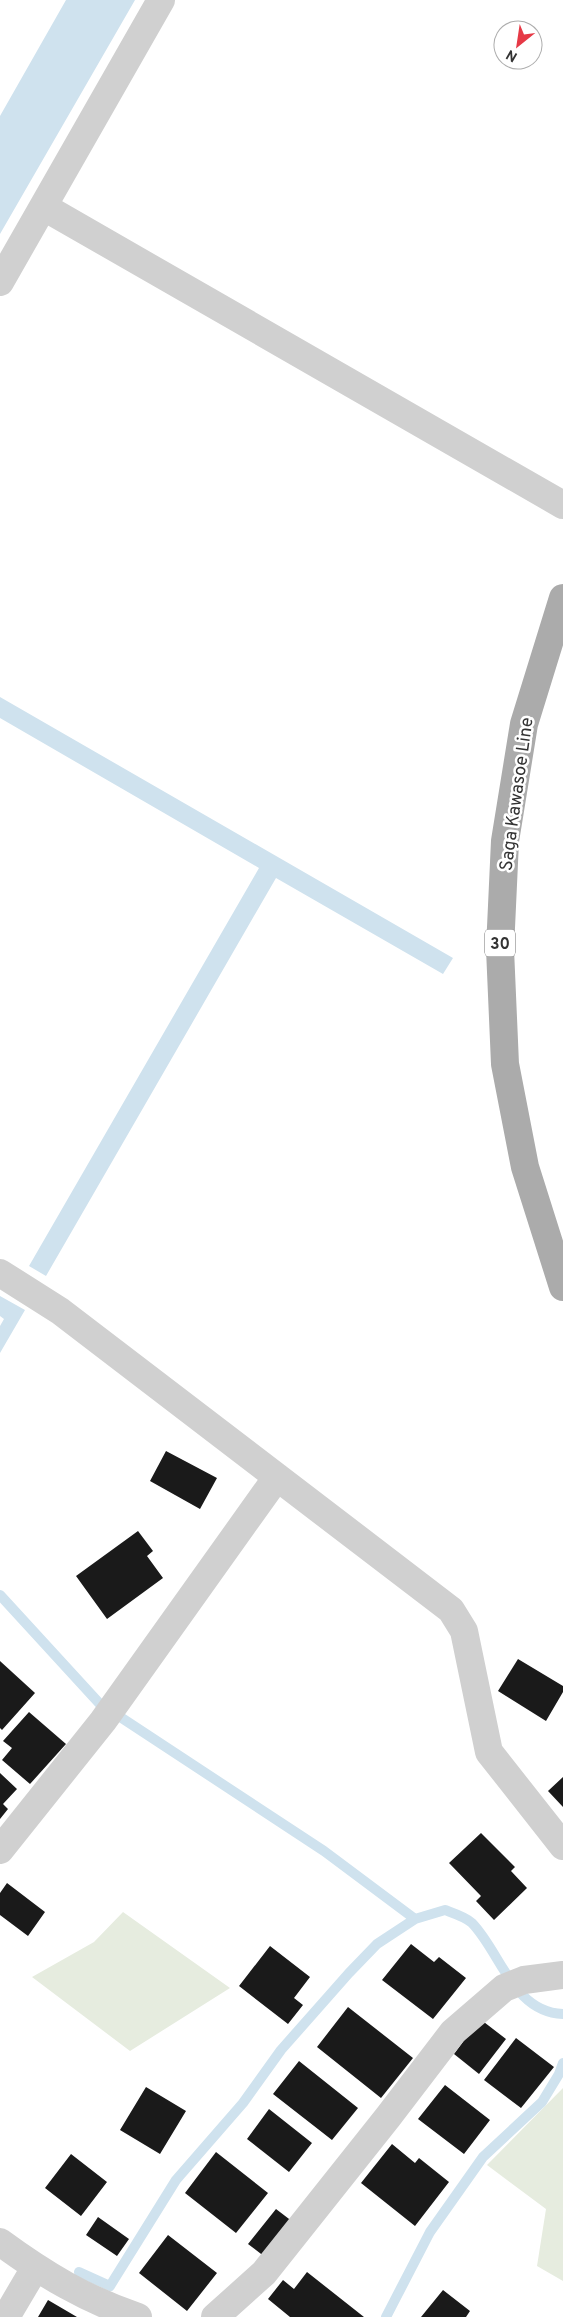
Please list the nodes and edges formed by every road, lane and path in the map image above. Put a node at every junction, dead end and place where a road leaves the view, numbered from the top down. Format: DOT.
graph roads {
  1 [pos="161,0"];
  2 [pos="44,207"];
  3 [pos="0,282"];
  4 [pos="563,505"];
  5 [pos="561,607"];
  6 [pos="0,1273"];
  7 [pos="563,1287"];
  8 [pos="277,1477"];
  9 [pos="563,1846"];
  10 [pos="0,1850"];
  11 [pos="563,1975"];
  12 [pos="0,2242"];
  13 [pos="35,2268"];
  14 [pos="6,2317"];
  15 [pos="138,2317"];
  16 [pos="216,2317"];
  1 -- 2 [label="street"];
  2 -- 3 [label="street"];
  2 -- 4 [label="street"];
  5 -- 7 [label="main road, Saga Kawasoe Line / 30"];
  6 -- 8 [label="street"];
  8 -- 9 [label="street"];
  8 -- 10 [label="street"];
  11 -- 16 [label="street"];
  12 -- 13 [label="street"];
  13 -- 14 [label="street"];
  13 -- 15 [label="street"];
}
